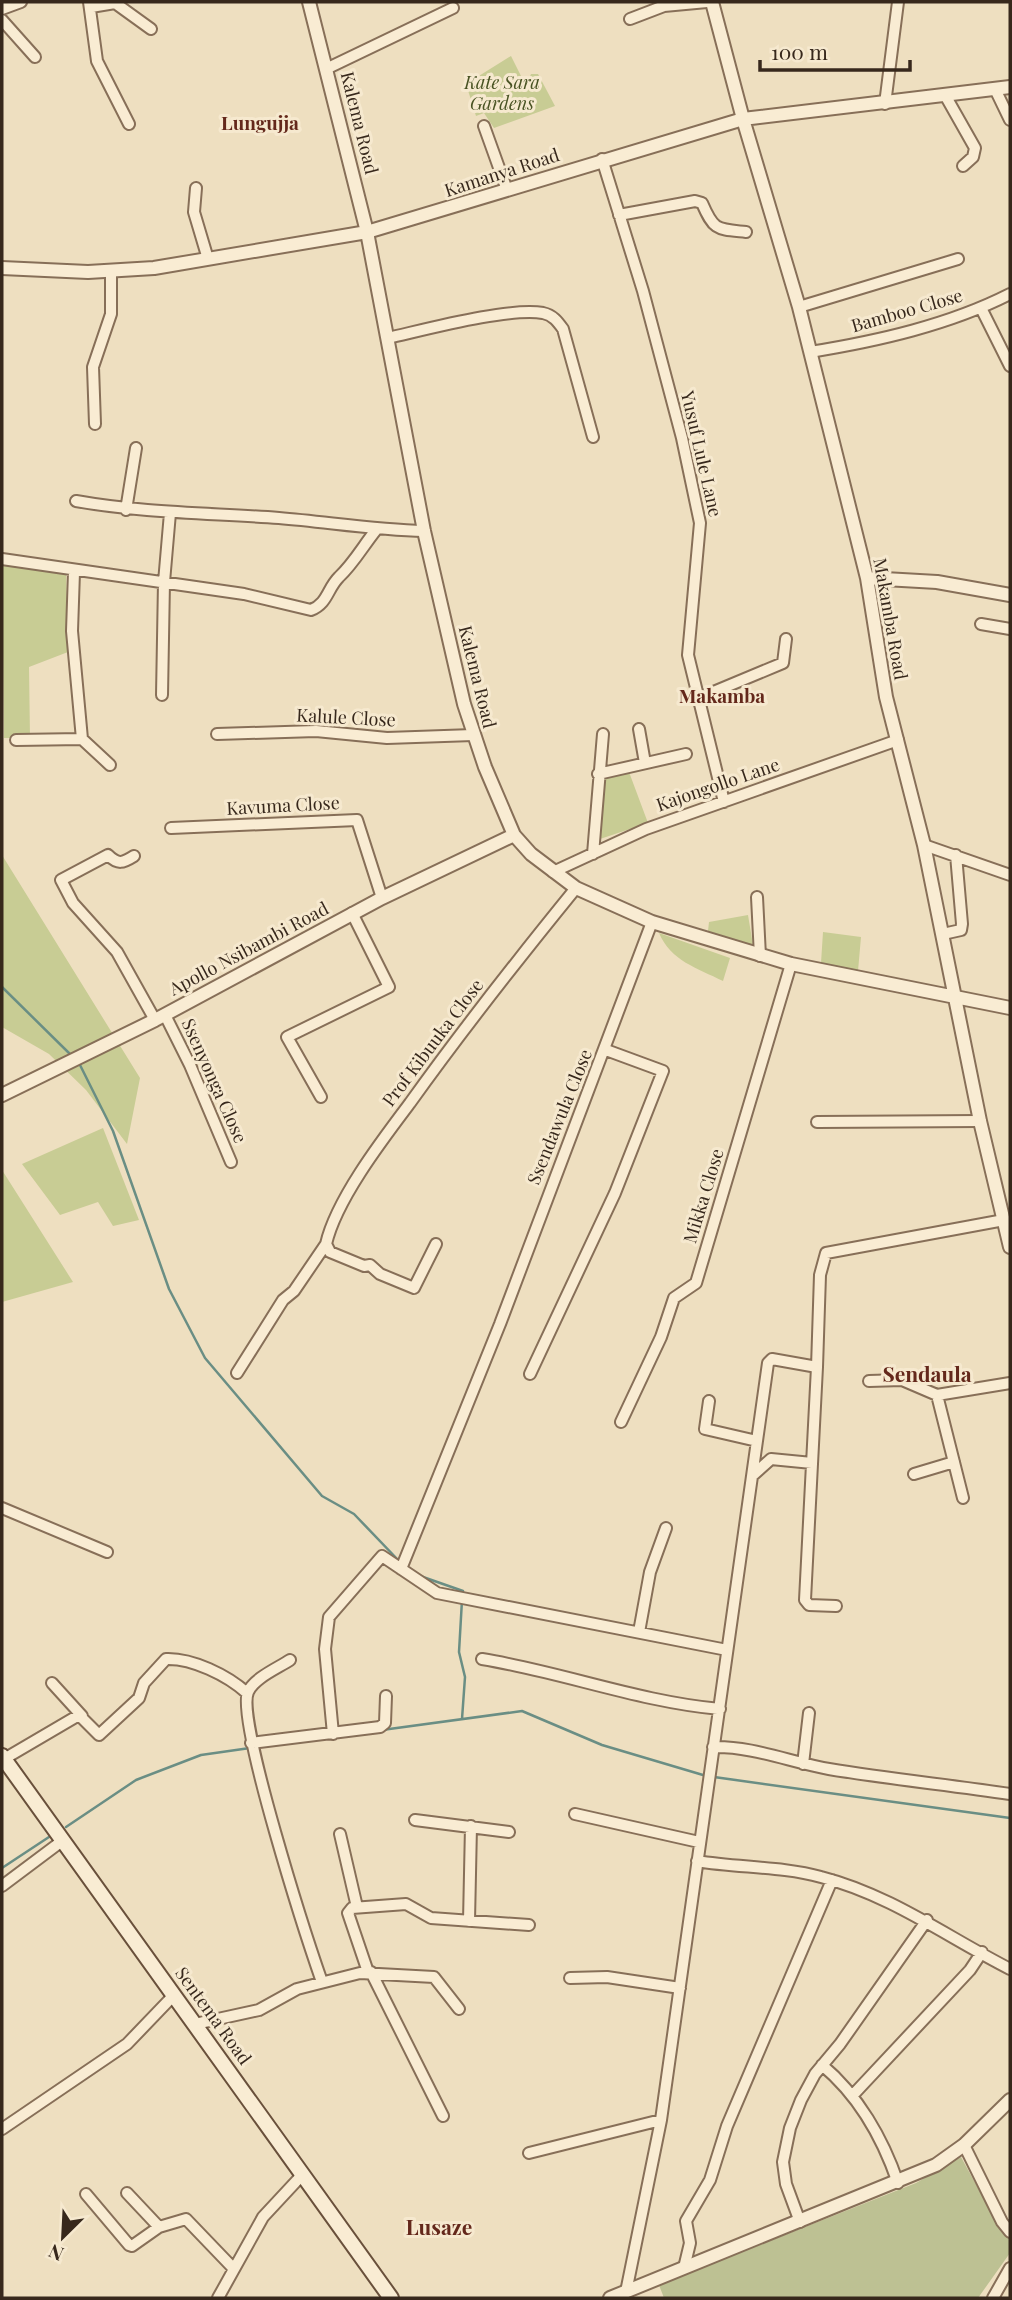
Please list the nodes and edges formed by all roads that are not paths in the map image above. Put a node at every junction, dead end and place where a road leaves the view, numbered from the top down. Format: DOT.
graph roads {
  1 [pos="20,2"];
  2 [pos="309,2"];
  3 [pos="710,2"];
  4 [pos="898,2"];
  5 [pos="90,4"];
  6 [pos="453,8"];
  7 [pos="2,9"];
  8 [pos="630,19"];
  9 [pos="2,20"];
  10 [pos="151,29"];
  11 [pos="35,57"];
  12 [pos="328,68"];
  13 [pos="1010,87"];
  14 [pos="995,89"];
  15 [pos="945,95"];
  16 [pos="885,104"];
  17 [pos="743,119"];
  18 [pos="1010,120"];
  19 [pos="129,124"];
  20 [pos="484,126"];
  21 [pos="602,159"];
  22 [pos="963,166"];
  23 [pos="196,188"];
  24 [pos="507,190"];
  25 [pos="619,215"];
  26 [pos="367,232"];
  27 [pos="746,232"];
  28 [pos="208,259"];
  29 [pos="958,259"];
  30 [pos="2,268"];
  31 [pos="111,271"];
  32 [pos="1010,294"];
  33 [pos="799,307"];
  34 [pos="981,308"];
  35 [pos="388,338"];
  36 [pos="810,352"];
  37 [pos="1010,366"];
  38 [pos="95,424"];
  39 [pos="593,437"];
  40 [pos="136,448"];
  41 [pos="76,501"];
  42 [pos="126,510"];
  43 [pos="170,513"];
  44 [pos="376,530"];
  45 [pos="424,531"];
  46 [pos="2,559"];
  47 [pos="74,572"];
  48 [pos="867,578"];
  49 [pos="164,582"];
  50 [pos="1010,595"];
  51 [pos="981,624"];
  52 [pos="1010,629"];
  53 [pos="786,639"];
  54 [pos="162,695"];
  55 [pos="699,698"];
  56 [pos="639,729"];
  57 [pos="217,734"];
  58 [pos="603,734"];
  59 [pos="473,735"];
  60 [pos="82,739"];
  61 [pos="16,740"];
  62 [pos="898,740"];
  63 [pos="686,754"];
  64 [pos="645,764"];
  65 [pos="110,765"];
  66 [pos="598,775"];
  67 [pos="724,802"];
  68 [pos="171,828"];
  69 [pos="514,835"];
  70 [pos="924,845"];
  71 [pos="593,854"];
  72 [pos="956,855"];
  73 [pos="134,856"];
  74 [pos="553,872"];
  75 [pos="1010,875"];
  76 [pos="576,888"];
  77 [pos="757,897"];
  78 [pos="382,898"];
  79 [pos="352,914"];
  80 [pos="652,922"];
  81 [pos="943,934"];
  82 [pos="760,956"];
  83 [pos="792,964"];
  84 [pos="956,997"];
  85 [pos="1010,1008"];
  86 [pos="160,1018"];
  87 [pos="606,1050"];
  88 [pos="2,1095"];
  89 [pos="321,1097"];
  90 [pos="980,1121"];
  91 [pos="817,1122"];
  92 [pos="230,1162"];
  93 [pos="1004,1220"];
  94 [pos="326,1244"];
  95 [pos="436,1244"];
  96 [pos="1010,1247"];
  97 [pos="817,1367"];
  98 [pos="237,1373"];
  99 [pos="530,1374"];
  100 [pos="869,1381"];
  101 [pos="1010,1383"];
  102 [pos="937,1395"];
  103 [pos="709,1401"];
  104 [pos="621,1422"];
  105 [pos="757,1441"];
  106 [pos="954,1462"];
  107 [pos="812,1463"];
  108 [pos="914,1474"];
  109 [pos="752,1476"];
  110 [pos="963,1498"];
  111 [pos="2,1508"];
  112 [pos="666,1528"];
  113 [pos="107,1552"];
  114 [pos="404,1564"];
  115 [pos="836,1606"];
  116 [pos="639,1632"];
  117 [pos="727,1650"];
  118 [pos="482,1659"];
  119 [pos="290,1660"];
  120 [pos="52,1683"];
  121 [pos="247,1693"];
  122 [pos="386,1696"];
  123 [pos="720,1709"];
  124 [pos="809,1713"];
  125 [pos="82,1716"];
  126 [pos="333,1734"];
  127 [pos="713,1747"];
  128 [pos="253,1748"];
  129 [pos="3,1758"];
  130 [pos="803,1764"];
  131 [pos="1010,1794"];
  132 [pos="575,1814"];
  133 [pos="415,1820"];
  134 [pos="471,1826"];
  135 [pos="509,1832"];
  136 [pos="340,1834"];
  137 [pos="62,1841"];
  138 [pos="699,1842"];
  139 [pos="697,1861"];
  140 [pos="832,1880"];
  141 [pos="2,1886"];
  142 [pos="357,1908"];
  143 [pos="927,1920"];
  144 [pos="469,1921"];
  145 [pos="529,1925"];
  146 [pos="982,1952"];
  147 [pos="1010,1969"];
  148 [pos="370,1972"];
  149 [pos="570,1978"];
  150 [pos="322,1982"];
  151 [pos="680,1988"];
  152 [pos="174,1995"];
  153 [pos="459,2009"];
  154 [pos="195,2024"];
  155 [pos="822,2065"];
  156 [pos="852,2096"];
  157 [pos="1010,2100"];
  158 [pos="443,2116"];
  159 [pos="661,2120"];
  160 [pos="2,2129"];
  161 [pos="964,2145"];
  162 [pos="529,2153"];
  163 [pos="303,2175"];
  164 [pos="898,2183"];
  165 [pos="127,2193"];
  166 [pos="86,2194"];
  167 [pos="800,2222"];
  168 [pos="159,2227"];
  169 [pos="1010,2232"];
  170 [pos="684,2268"];
  171 [pos="1010,2268"];
  172 [pos="234,2269"];
  173 [pos="625,2292"];
  174 [pos="218,2298"];
  175 [pos="391,2298"];
  176 [pos="610,2298"];
  177 [pos="993,2298"];
  1 -- 7 [label="street"];
  2 -- 12 [label="street, Kalema Road"];
  3 -- 8 [label="street"];
  3 -- 17 [label="street, Makamba Road"];
  4 -- 16 [label="street"];
  5 -- 10 [label="street"];
  5 -- 19 [label="street"];
  6 -- 12 [label="street"];
  9 -- 11 [label="street"];
  12 -- 26 [label="street, Kalema Road"];
  13 -- 14 [label="street, Kamanya Road"];
  14 -- 15 [label="street, Kamanya Road"];
  14 -- 18 [label="street"];
  15 -- 16 [label="street, Kamanya Road"];
  15 -- 22 [label="street"];
  16 -- 17 [label="street, Kamanya Road"];
  17 -- 21 [label="street, Kamanya Road"];
  17 -- 33 [label="street, Makamba Road"];
  20 -- 24 [label="street"];
  21 -- 24 [label="street, Kamanya Road"];
  21 -- 25 [label="street, Yusuf Lule Lane"];
  23 -- 28 [label="street"];
  24 -- 26 [label="street, Kamanya Road"];
  25 -- 27 [label="street"];
  25 -- 55 [label="street, Yusuf Lule Lane"];
  26 -- 28 [label="street, Kamanya Road"];
  26 -- 35 [label="street, Kalema Road"];
  28 -- 31 [label="street, Kamanya Road"];
  29 -- 33 [label="street"];
  30 -- 31 [label="street, Kamanya Road"];
  31 -- 38 [label="street"];
  32 -- 34 [label="street, Bamboo Close"];
  33 -- 36 [label="street, Makamba Road"];
  34 -- 36 [label="street, Bamboo Close"];
  34 -- 37 [label="street"];
  35 -- 39 [label="street"];
  35 -- 45 [label="street, Kalema Road"];
  36 -- 48 [label="street, Makamba Road"];
  40 -- 42 [label="street"];
  41 -- 42 [label="street"];
  42 -- 43 [label="street"];
  43 -- 44 [label="street"];
  43 -- 49 [label="street"];
  44 -- 45 [label="street"];
  44 -- 49 [label="street"];
  45 -- 59 [label="street, Kalema Road"];
  46 -- 47 [label="street"];
  47 -- 49 [label="street"];
  47 -- 60 [label="street"];
  48 -- 50 [label="street"];
  48 -- 62 [label="street, Makamba Road"];
  49 -- 54 [label="street"];
  51 -- 52 [label="street"];
  53 -- 55 [label="street"];
  55 -- 67 [label="street, Yusuf Lule Lane"];
  56 -- 64 [label="street"];
  57 -- 59 [label="street, Kalule Close"];
  58 -- 66 [label="street"];
  59 -- 69 [label="street, Kalema Road"];
  60 -- 61 [label="street"];
  60 -- 65 [label="street"];
  62 -- 67 [label="street, Kajongollo Lane"];
  62 -- 70 [label="street, Makamba Road"];
  63 -- 64 [label="street"];
  64 -- 66 [label="street"];
  66 -- 71 [label="street"];
  67 -- 71 [label="street, Kajongollo Lane"];
  68 -- 78 [label="street, Kavuma Close"];
  69 -- 74 [label="street, Kalema Road"];
  69 -- 78 [label="street, Apollo Nsibambi Road"];
  70 -- 72 [label="street"];
  70 -- 81 [label="street, Makamba Road"];
  71 -- 74 [label="street, Kajongollo Lane"];
  72 -- 75 [label="street"];
  72 -- 81 [label="street"];
  73 -- 86 [label="street, Ssenyonga Close"];
  74 -- 76 [label="street, Kalema Road"];
  76 -- 80 [label="street, Kalema Road"];
  76 -- 94 [label="street, Prof Kibuuka Close"];
  77 -- 82 [label="street"];
  78 -- 79 [label="street, Apollo Nsibambi Road"];
  79 -- 86 [label="street, Apollo Nsibambi Road"];
  79 -- 89 [label="street"];
  80 -- 82 [label="street, Kalema Road"];
  80 -- 87 [label="street, Ssendawula Close"];
  81 -- 84 [label="street, Makamba Road"];
  82 -- 83 [label="street, Kalema Road"];
  83 -- 84 [label="street, Kalema Road"];
  83 -- 104 [label="street, Mikka Close"];
  84 -- 85 [label="street, Kalema Road"];
  84 -- 90 [label="street, Makamba Road"];
  86 -- 88 [label="street, Apollo Nsibambi Road"];
  86 -- 92 [label="street, Ssenyonga Close"];
  87 -- 99 [label="street"];
  87 -- 114 [label="street, Ssendawula Close"];
  90 -- 91 [label="street"];
  90 -- 93 [label="street, Makamba Road"];
  93 -- 96 [label="street, Makamba Road"];
  93 -- 97 [label="street"];
  94 -- 95 [label="street"];
  94 -- 98 [label="street, Prof Kibuuka Close"];
  97 -- 105 [label="street"];
  97 -- 107 [label="street"];
  100 -- 102 [label="street"];
  101 -- 102 [label="street"];
  102 -- 106 [label="street"];
  103 -- 105 [label="street"];
  105 -- 109 [label="street"];
  106 -- 108 [label="street"];
  106 -- 110 [label="street"];
  107 -- 109 [label="street"];
  107 -- 115 [label="street"];
  109 -- 117 [label="street"];
  111 -- 113 [label="street"];
  112 -- 116 [label="street"];
  114 -- 116 [label="street"];
  114 -- 126 [label="street"];
  116 -- 117 [label="street"];
  117 -- 123 [label="street"];
  118 -- 123 [label="street"];
  119 -- 121 [label="street"];
  120 -- 125 [label="street"];
  121 -- 125 [label="street"];
  121 -- 128 [label="street"];
  122 -- 126 [label="street"];
  123 -- 127 [label="street"];
  124 -- 130 [label="street"];
  125 -- 129 [label="street"];
  126 -- 128 [label="street"];
  127 -- 130 [label="street"];
  127 -- 138 [label="street"];
  128 -- 150 [label="street"];
  129 -- 137 [label="main road, Sentema Road"];
  130 -- 131 [label="street"];
  132 -- 138 [label="street"];
  133 -- 134 [label="street"];
  134 -- 135 [label="street"];
  134 -- 144 [label="street"];
  136 -- 142 [label="street"];
  137 -- 141 [label="street"];
  137 -- 152 [label="main road, Sentema Road"];
  138 -- 139 [label="street"];
  139 -- 140 [label="street"];
  139 -- 151 [label="street"];
  140 -- 143 [label="street"];
  140 -- 170 [label="street"];
  142 -- 144 [label="street"];
  142 -- 148 [label="street"];
  143 -- 146 [label="street"];
  143 -- 155 [label="street"];
  144 -- 145 [label="street"];
  146 -- 147 [label="street"];
  146 -- 156 [label="street"];
  148 -- 150 [label="street"];
  148 -- 153 [label="street"];
  148 -- 158 [label="street"];
  149 -- 151 [label="street"];
  150 -- 154 [label="street"];
  151 -- 159 [label="street"];
  152 -- 154 [label="main road, Sentema Road"];
  152 -- 160 [label="street"];
  154 -- 163 [label="main road, Sentema Road"];
  155 -- 156 [label="street"];
  155 -- 167 [label="street"];
  156 -- 164 [label="street"];
  157 -- 161 [label="street"];
  159 -- 162 [label="street"];
  159 -- 173 [label="street"];
  161 -- 164 [label="street"];
  161 -- 169 [label="street"];
  163 -- 172 [label="street"];
  163 -- 175 [label="main road, Sentema Road"];
  164 -- 167 [label="street"];
  165 -- 168 [label="street"];
  166 -- 168 [label="street"];
  167 -- 170 [label="street"];
  168 -- 172 [label="street"];
  170 -- 173 [label="street"];
  171 -- 177 [label="street"];
  172 -- 174 [label="street"];
  173 -- 176 [label="street"];
}
